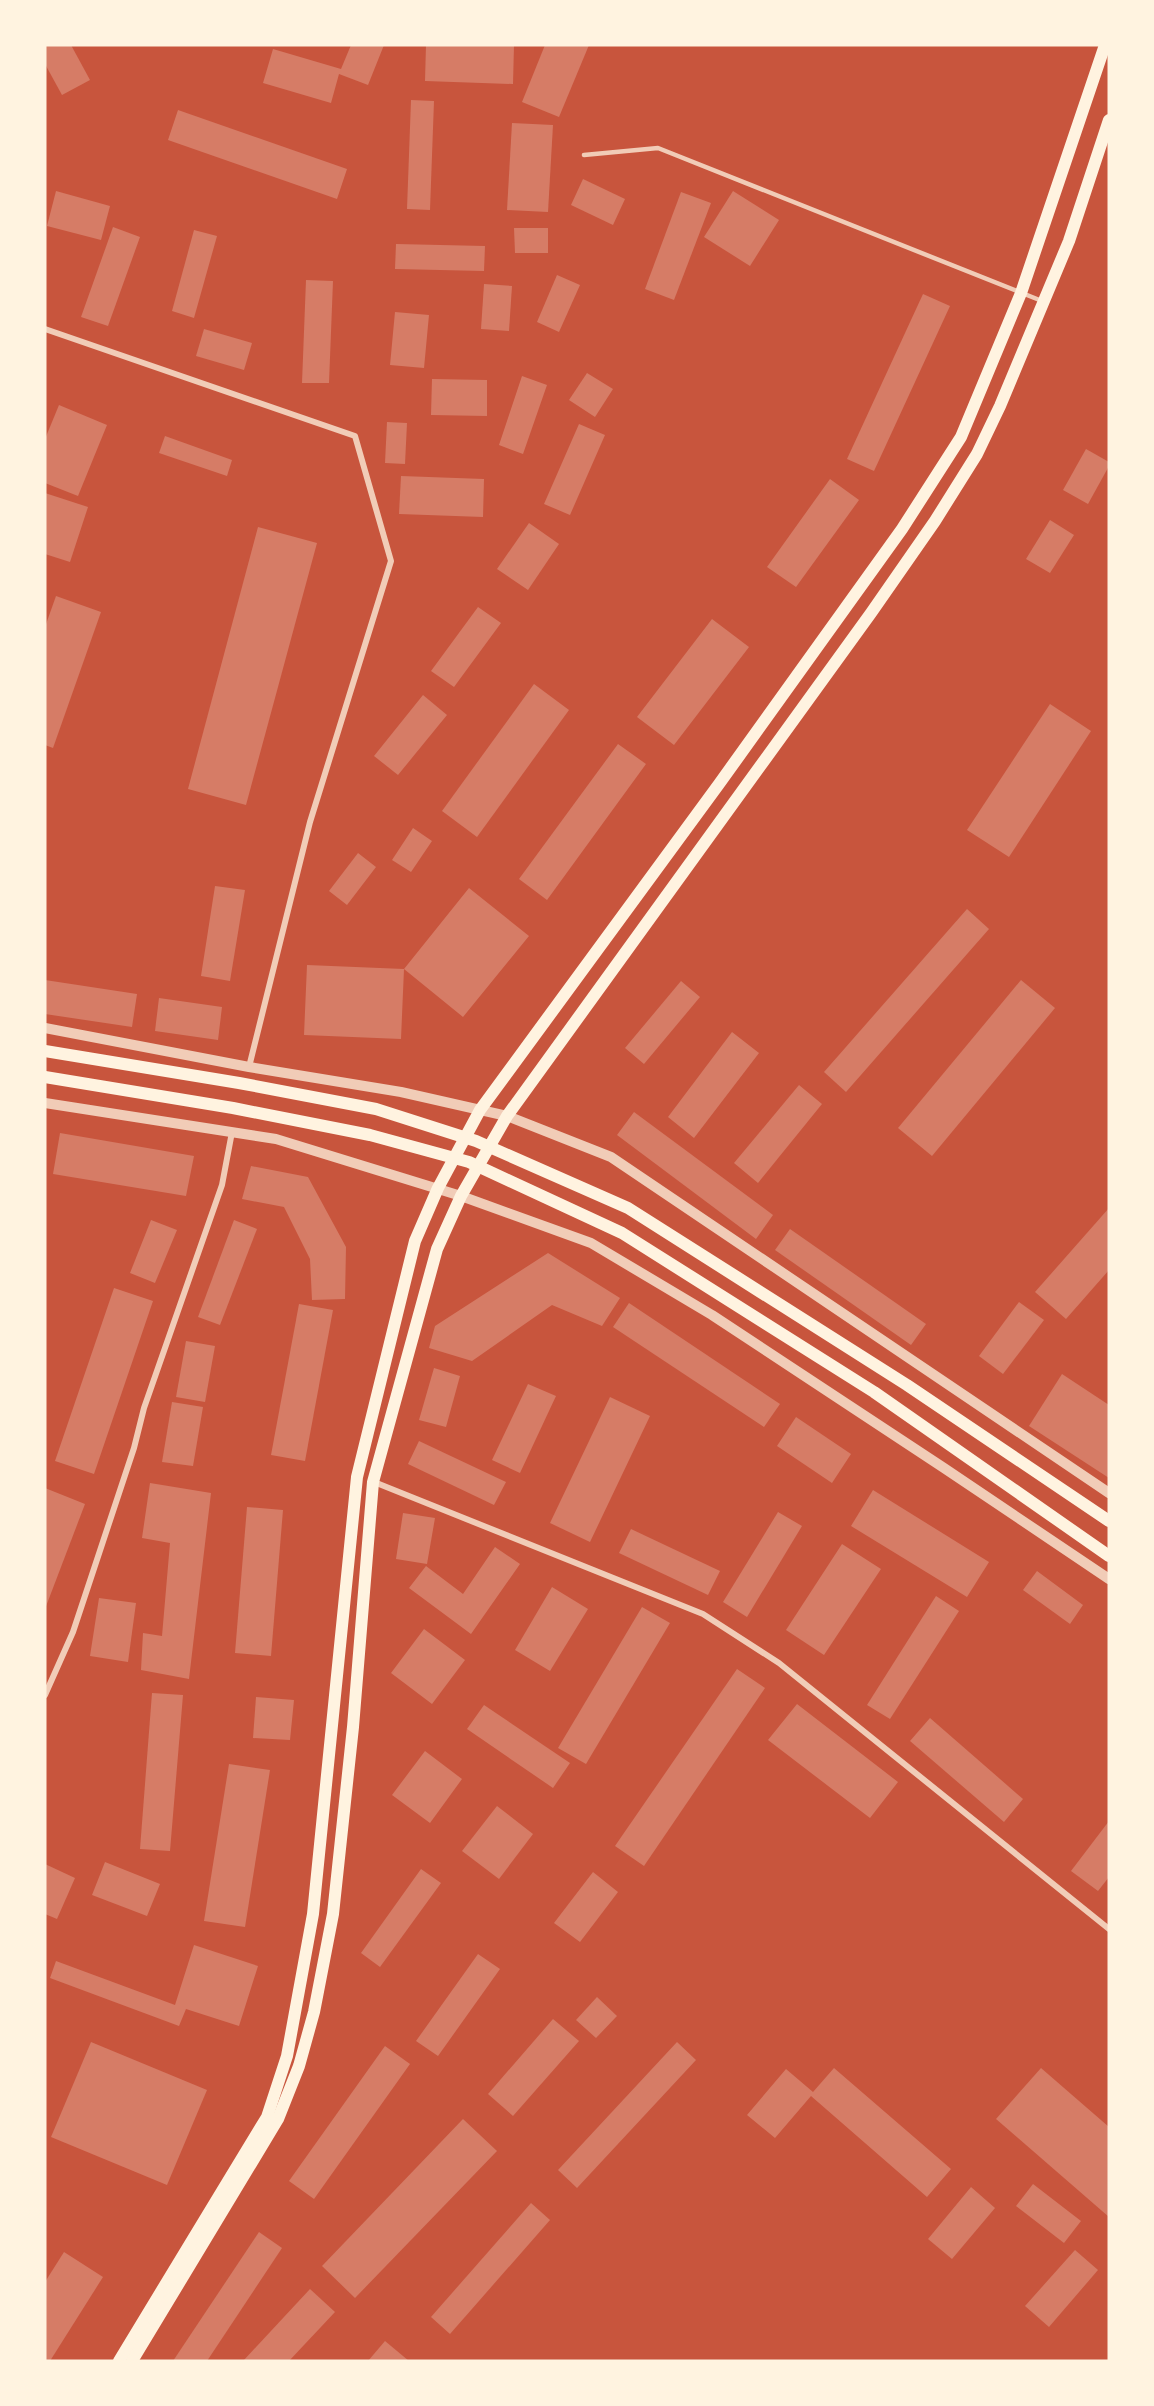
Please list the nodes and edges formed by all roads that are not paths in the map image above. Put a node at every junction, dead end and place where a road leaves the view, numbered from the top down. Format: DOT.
graph roads {
  1 [pos="1105,45"];
  2 [pos="1109,120"];
  3 [pos="584,156"];
  4 [pos="1021,292"];
  5 [pos="1044,302"];
  6 [pos="45,329"];
  7 [pos="45,1028"];
  8 [pos="45,1052"];
  9 [pos="249,1067"];
  10 [pos="45,1077"];
  11 [pos="45,1103"];
  12 [pos="480,1110"];
  13 [pos="507,1116"];
  14 [pos="232,1132"];
  15 [pos="438,1188"];
  16 [pos="461,1196"];
  17 [pos="373,1482"];
  18 [pos="1109,1493"];
  19 [pos="1109,1521"];
  20 [pos="1109,1556"];
  21 [pos="1109,1579"];
  22 [pos="45,1695"];
  23 [pos="1109,1929"];
  24 [pos="119,2361"];
  25 [pos="132,2361"];
  1 -- 4 [label="main road"];
  2 -- 5 [label="main road"];
  3 -- 4 [label="lane"];
  4 -- 5 [label="lane"];
  4 -- 12 [label="main road"];
  5 -- 13 [label="main road"];
  6 -- 9 [label="street"];
  7 -- 9 [label="street"];
  8 -- 19 [label="main road"];
  9 -- 12 [label="street"];
  10 -- 20 [label="main road"];
  11 -- 14 [label="street"];
  12 -- 13 [label="street"];
  12 -- 15 [label="main road"];
  13 -- 16 [label="main road"];
  13 -- 18 [label="street"];
  14 -- 15 [label="street"];
  14 -- 22 [label="street"];
  15 -- 16 [label="street"];
  15 -- 24 [label="main road"];
  16 -- 17 [label="main road"];
  16 -- 21 [label="street"];
  17 -- 23 [label="street"];
  17 -- 25 [label="main road"];
}
